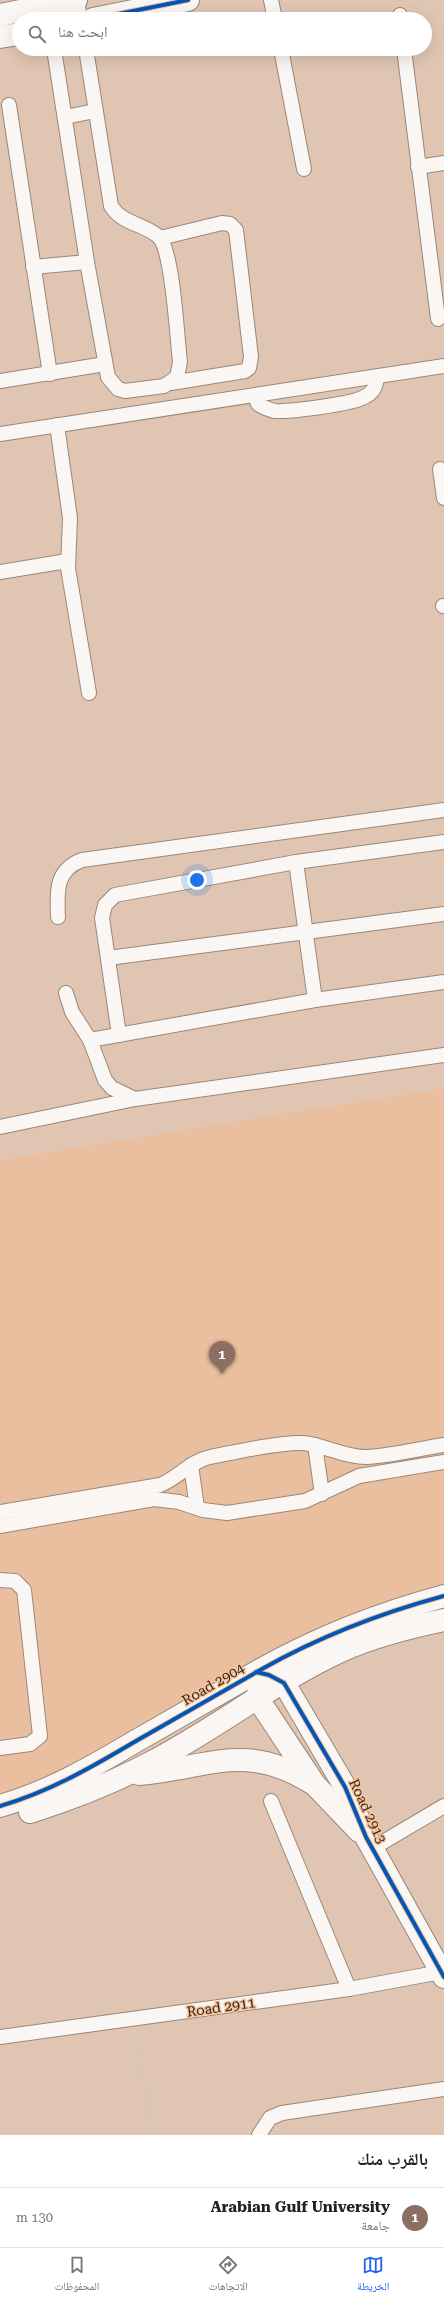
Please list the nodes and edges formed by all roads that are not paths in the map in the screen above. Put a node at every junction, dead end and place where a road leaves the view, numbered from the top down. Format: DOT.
graph roads {
  1 [pos="76,0"];
  2 [pos="188,0"];
  3 [pos="271,0"];
  4 [pos="49,12"];
  5 [pos="79,12"];
  6 [pos="128,12"];
  7 [pos="274,12"];
  8 [pos="12,14"];
  9 [pos="0,15"];
  10 [pos="12,35"];
  11 [pos="0,37"];
  12 [pos="55,56"];
  13 [pos="87,56"];
  14 [pos="282,56"];
  15 [pos="405,56"];
  16 [pos="9,105"];
  17 [pos="95,112"];
  18 [pos="65,117"];
  19 [pos="444,163"];
  20 [pos="418,167"];
  21 [pos="304,169"];
  22 [pos="160,238"];
  23 [pos="87,262"];
  24 [pos="33,267"];
  25 [pos="438,319"];
  26 [pos="105,364"];
  27 [pos="444,366"];
  28 [pos="50,374"];
  29 [pos="377,378"];
  30 [pos="0,381"];
  31 [pos="171,383"];
  32 [pos="255,395"];
  33 [pos="57,425"];
  34 [pos="0,434"];
  35 [pos="440,469"];
  36 [pos="444,498"];
  37 [pos="67,561"];
  38 [pos="0,572"];
  39 [pos="89,693"];
  40 [pos="444,810"];
  41 [pos="444,842"];
  42 [pos="296,862"];
  43 [pos="444,914"];
  44 [pos="58,916"];
  45 [pos="306,932"];
  46 [pos="108,958"];
  47 [pos="444,982"];
  48 [pos="66,993"];
  49 [pos="315,1000"];
  50 [pos="119,1035"];
  51 [pos="90,1040"];
  52 [pos="444,1055"];
  53 [pos="135,1099"];
  54 [pos="0,1127"];
  55 [pos="314,1445"];
  56 [pos="444,1445"];
  57 [pos="444,1462"];
  58 [pos="192,1465"];
  59 [pos="322,1494"];
  60 [pos="198,1508"];
  61 [pos="0,1512"];
  62 [pos="0,1526"];
  63 [pos="0,1580"];
  64 [pos="444,1596"];
  65 [pos="444,1620"];
  66 [pos="260,1671"];
  67 [pos="284,1683"];
  68 [pos="258,1699"];
  69 [pos="0,1748"];
  70 [pos="126,1775"];
  71 [pos="315,1785"];
  72 [pos="270,1801"];
  73 [pos="0,1806"];
  74 [pos="444,1806"];
  75 [pos="0,1821"];
  76 [pos="370,1843"];
  77 [pos="443,1974"];
  78 [pos="349,1988"];
  79 [pos="0,2037"];
  80 [pos="444,2089"];
  81 [pos="259,2135"];
  1 -- 4 [label="street"];
  1 -- 5 [label="lane"];
  2 -- 6 [label="street"];
  3 -- 7 [label="lane"];
  8 -- 9 [label="street"];
  10 -- 11 [label="street"];
  12 -- 18 [label="lane"];
  13 -- 17 [label="lane"];
  14 -- 21 [label="lane"];
  15 -- 20 [label="lane"];
  16 -- 24 [label="lane"];
  17 -- 18 [label="lane"];
  17 -- 22 [label="lane"];
  18 -- 23 [label="lane"];
  19 -- 20 [label="lane"];
  20 -- 25 [label="lane"];
  22 -- 31 [label="lane"];
  22 -- 31 [label="lane"];
  23 -- 24 [label="lane"];
  23 -- 26 [label="lane"];
  24 -- 28 [label="lane"];
  26 -- 28 [label="lane"];
  26 -- 31 [label="lane"];
  27 -- 29 [label="lane"];
  28 -- 30 [label="lane"];
  29 -- 32 [label="lane"];
  29 -- 32 [label="lane"];
  32 -- 33 [label="lane"];
  33 -- 34 [label="lane"];
  33 -- 37 [label="lane"];
  35 -- 36 [label="lane"];
  37 -- 38 [label="lane"];
  37 -- 39 [label="lane"];
  40 -- 44 [label="lane"];
  41 -- 42 [label="lane"];
  42 -- 45 [label="lane"];
  42 -- 46 [label="lane"];
  43 -- 45 [label="lane"];
  45 -- 46 [label="lane"];
  45 -- 49 [label="lane"];
  46 -- 50 [label="lane"];
  47 -- 49 [label="lane"];
  48 -- 51 [label="lane"];
  49 -- 50 [label="lane"];
  50 -- 51 [label="lane"];
  51 -- 53 [label="lane"];
  52 -- 53 [label="lane"];
  53 -- 54 [label="lane"];
  55 -- 56 [label="lane"];
  55 -- 58 [label="lane"];
  55 -- 59 [label="lane"];
  57 -- 59 [label="lane"];
  58 -- 60 [label="lane"];
  58 -- 61 [label="lane"];
  59 -- 60 [label="lane"];
  60 -- 62 [label="lane"];
  63 -- 69 [label="lane"];
  64 -- 66 [label="street, Road 2904"];
  65 -- 67 [label="street"];
  66 -- 67 [label="street"];
  66 -- 68 [label="street"];
  66 -- 73 [label="street, Road 2904"];
  67 -- 68 [label="street"];
  67 -- 76 [label="street, Road 2913"];
  68 -- 70 [label="street"];
  68 -- 71 [label="street, Road 2913"];
  70 -- 71 [label="street"];
  70 -- 75 [label="street"];
  71 -- 76 [label="street, Road 2913"];
  72 -- 78 [label="lane"];
  74 -- 76 [label="lane"];
  76 -- 77 [label="street, Road 2913"];
  77 -- 78 [label="lane, Road 2911"];
  78 -- 79 [label="lane, Road 2911"];
  80 -- 81 [label="lane"];
}
